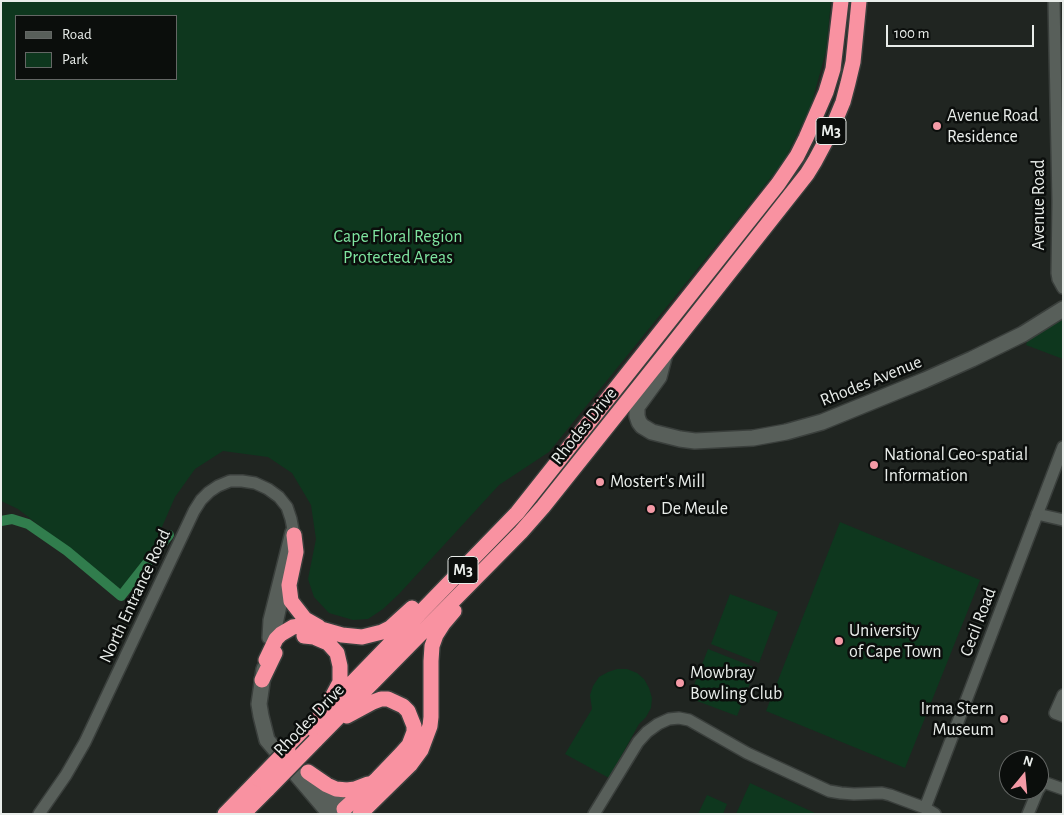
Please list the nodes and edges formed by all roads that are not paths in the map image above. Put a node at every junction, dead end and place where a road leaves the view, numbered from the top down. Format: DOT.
graph roads {
  1 [pos="841,1"];
  2 [pos="1054,1"];
  3 [pos="860,6"];
  4 [pos="1059,40"];
  5 [pos="1060,123"];
  6 [pos="1060,202"];
  7 [pos="1063,288"];
  8 [pos="1063,309"];
  9 [pos="665,354"];
  10 [pos="1063,447"];
  11 [pos="1037,514"];
  12 [pos="1063,520"];
  13 [pos="293,531"];
  14 [pos="483,550"];
  15 [pos="488,564"];
  16 [pos="323,630"];
  17 [pos="266,660"];
  18 [pos="262,680"];
  19 [pos="1063,695"];
  20 [pos="1059,715"];
  21 [pos="325,721"];
  22 [pos="264,728"];
  23 [pos="308,772"];
  24 [pos="377,779"];
  25 [pos="264,784"];
  26 [pos="1049,784"];
  27 [pos="1063,789"];
  28 [pos="1034,800"];
  29 [pos="930,811"];
  30 [pos="341,812"];
  31 [pos="39,814"];
  32 [pos="225,814"];
  33 [pos="244,814"];
  34 [pos="360,814"];
  35 [pos="594,814"];
  36 [pos="1028,814"];
  1 -- 14 [label="highway, Rhodes Drive / M3"];
  2 -- 4 [label="street, Avenue Road"];
  3 -- 9 [label="highway, Rhodes Drive / M3"];
  4 -- 5 [label="street, Avenue Road"];
  5 -- 6 [label="street, Avenue Road"];
  6 -- 7 [label="street, Avenue Road"];
  8 -- 9 [label="street, Rhodes Avenue"];
  9 -- 15 [label="highway, Rhodes Drive / M3"];
  10 -- 11 [label="street, Cecil Road"];
  11 -- 12 [label="street"];
  11 -- 29 [label="street, Cecil Road"];
  13 -- 16 [label="highway"];
  13 -- 17 [label="street, North Entrance Road"];
  13 -- 31 [label="street, North Entrance Road"];
  14 -- 16 [label="highway"];
  14 -- 21 [label="highway, Rhodes Drive / M3"];
  15 -- 21 [label="highway, Rhodes Drive / M3"];
  15 -- 34 [label="highway"];
  16 -- 17 [label="highway"];
  17 -- 18 [label="street"];
  18 -- 21 [label="highway"];
  18 -- 22 [label="street"];
  19 -- 20 [label="street"];
  21 -- 24 [label="highway"];
  21 -- 25 [label="highway, Rhodes Drive / M3, bridge"];
  22 -- 23 [label="street"];
  22 -- 30 [label="street"];
  23 -- 24 [label="highway"];
  23 -- 30 [label="street"];
  24 -- 30 [label="highway"];
  25 -- 32 [label="highway, Rhodes Drive / M3"];
  25 -- 33 [label="highway, Rhodes Drive / M3"];
  26 -- 27 [label="street"];
  28 -- 36 [label="street"];
  29 -- 35 [label="street"];
}
